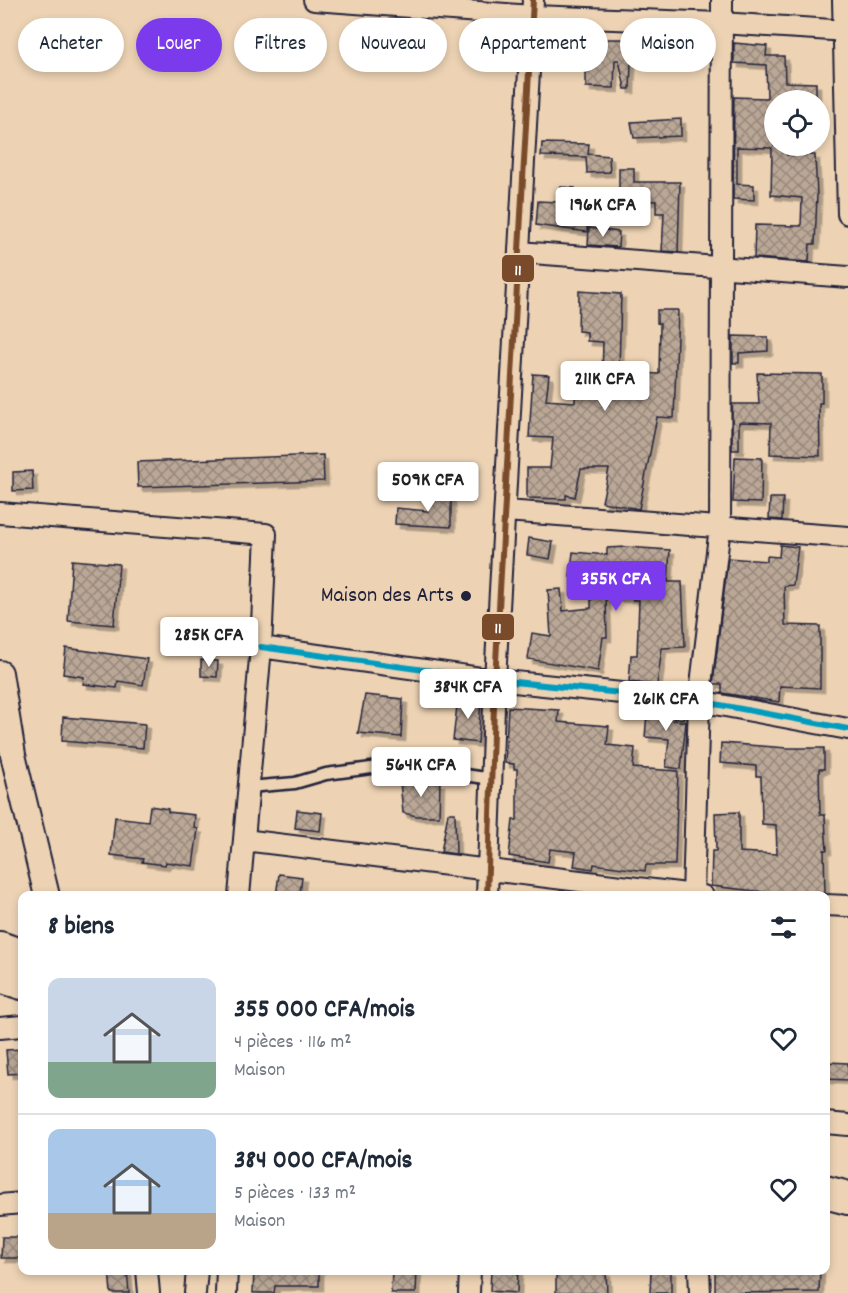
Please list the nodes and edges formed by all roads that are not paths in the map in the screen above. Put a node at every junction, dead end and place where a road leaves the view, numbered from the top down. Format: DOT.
graph roads {
  1 [pos="314,0"];
  2 [pos="722,0"];
  3 [pos="843,0"];
  4 [pos="533,8"];
  5 [pos="722,23"];
  6 [pos="846,31"];
  7 [pos="848,214"];
  8 [pos="519,252"];
  9 [pos="721,268"];
  10 [pos="848,277"];
  11 [pos="506,511"];
  12 [pos="0,513"];
  13 [pos="720,527"];
  14 [pos="848,537"];
  15 [pos="261,647"];
  16 [pos="0,673"];
  17 [pos="495,680"];
  18 [pos="699,701"];
  19 [pos="848,729"];
  20 [pos="7,749"];
  21 [pos="492,779"];
  22 [pos="249,787"];
  23 [pos="244,840"];
  24 [pos="488,868"];
  25 [pos="46,891"];
  26 [pos="239,891"];
  27 [pos="487,891"];
  28 [pos="662,891"];
  29 [pos="692,891"];
  30 [pos="830,905"];
  31 [pos="848,906"];
  32 [pos="0,948"];
  33 [pos="18,955"];
  34 [pos="0,976"];
  35 [pos="18,982"];
  36 [pos="18,1026"];
  37 [pos="0,1028"];
  38 [pos="830,1123"];
  39 [pos="848,1125"];
  40 [pos="830,1193"];
  41 [pos="848,1198"];
  42 [pos="18,1203"];
  43 [pos="0,1205"];
  44 [pos="147,1275"];
  45 [pos="197,1275"];
  46 [pos="227,1275"];
  47 [pos="471,1275"];
  48 [pos="699,1275"];
  49 [pos="149,1293"];
  50 [pos="195,1293"];
  51 [pos="226,1293"];
  52 [pos="469,1293"];
  53 [pos="700,1293"];
  1 -- 4 [label="street"];
  2 -- 5 [label="street"];
  3 -- 6 [label="street"];
  4 -- 5 [label="street"];
  4 -- 8 [label="street"];
  5 -- 6 [label="street"];
  5 -- 9 [label="street"];
  6 -- 7 [label="street"];
  8 -- 9 [label="street"];
  8 -- 11 [label="street"];
  9 -- 10 [label="street"];
  9 -- 13 [label="street"];
  11 -- 13 [label="street"];
  11 -- 17 [label="street"];
  12 -- 15 [label="street"];
  13 -- 14 [label="street"];
  13 -- 18 [label="street"];
  15 -- 17 [label="street"];
  15 -- 22 [label="street"];
  16 -- 20 [label="street"];
  17 -- 18 [label="street"];
  17 -- 21 [label="street"];
  18 -- 19 [label="street"];
  18 -- 29 [label="street"];
  20 -- 25 [label="street"];
  21 -- 22 [label="lane"];
  21 -- 24 [label="street"];
  22 -- 23 [label="street"];
  23 -- 24 [label="street"];
  23 -- 26 [label="street"];
  24 -- 27 [label="street"];
  24 -- 28 [label="street"];
  30 -- 31 [label="street"];
  32 -- 33 [label="main road"];
  34 -- 35 [label="main road"];
  36 -- 37 [label="street"];
  38 -- 39 [label="street"];
  40 -- 41 [label="main road"];
  42 -- 43 [label="street"];
  44 -- 49 [label="street"];
  45 -- 50 [label="street"];
  46 -- 51 [label="street"];
  47 -- 52 [label="street"];
  48 -- 53 [label="street"];
}
